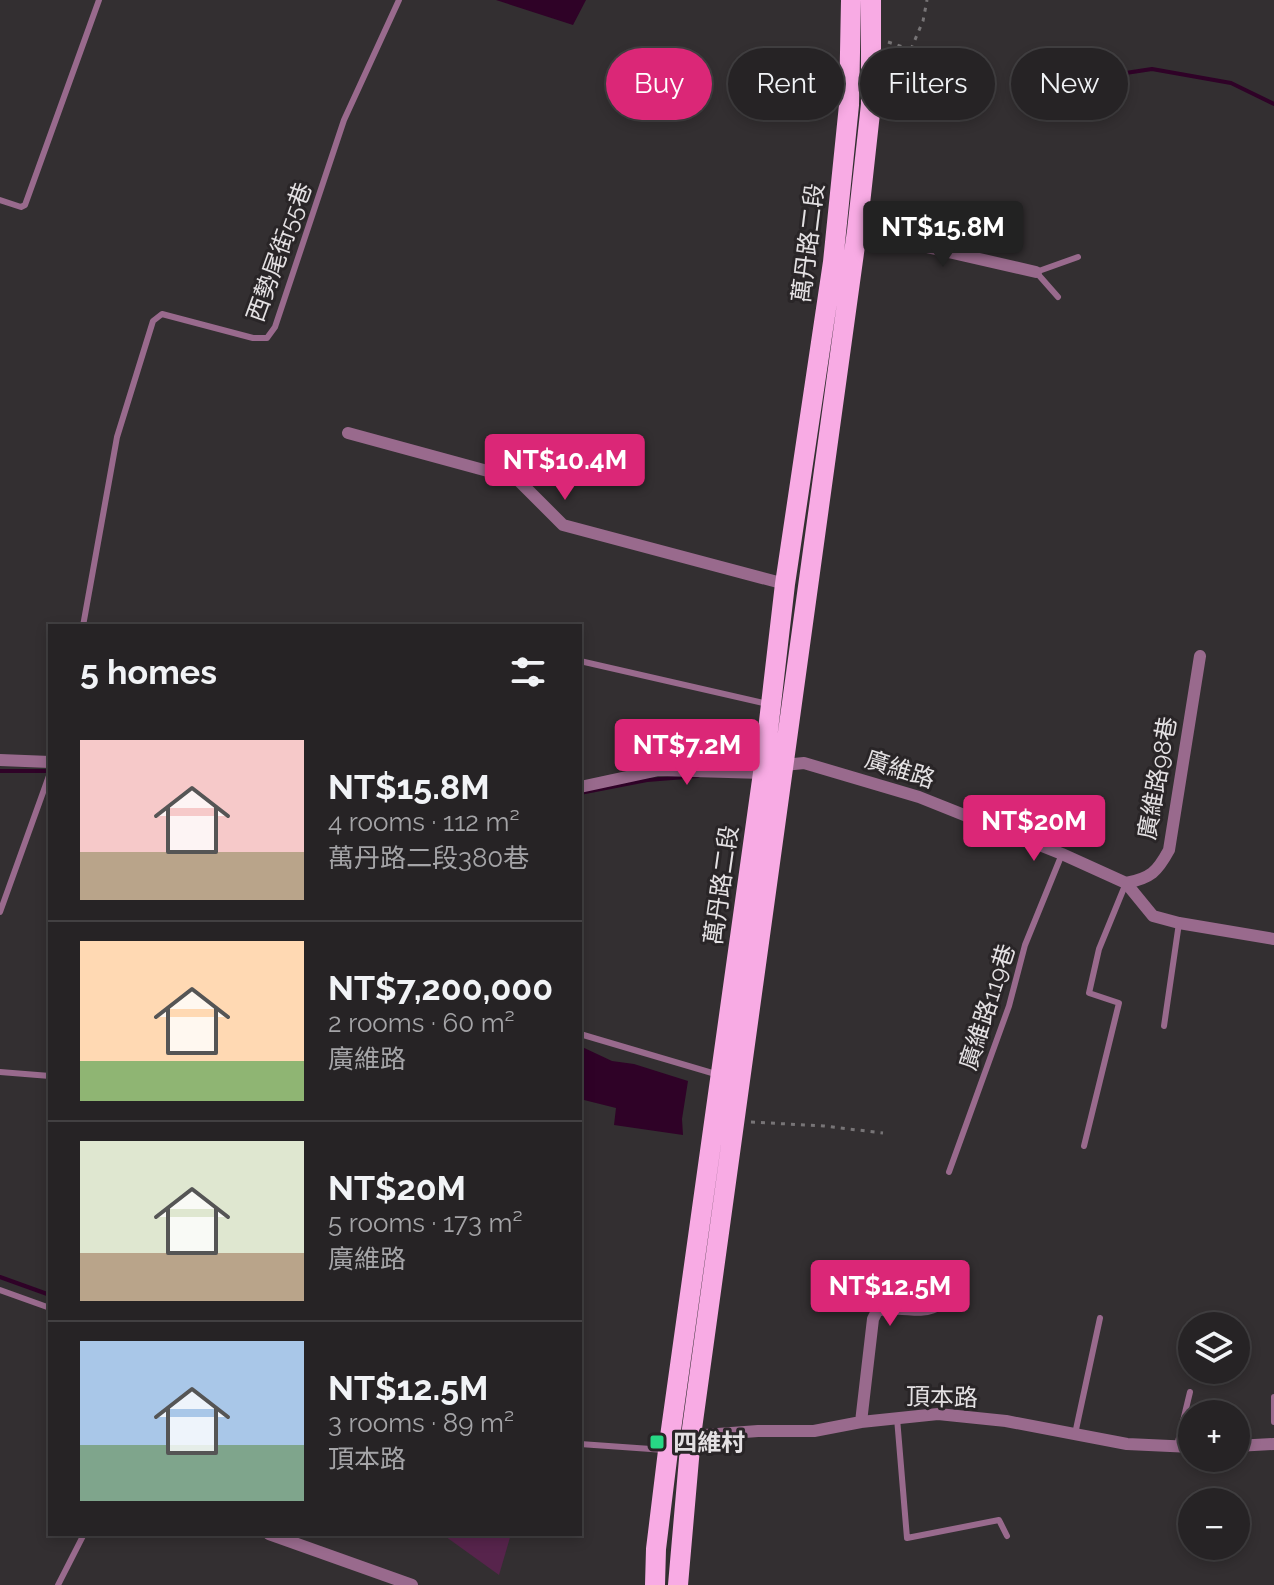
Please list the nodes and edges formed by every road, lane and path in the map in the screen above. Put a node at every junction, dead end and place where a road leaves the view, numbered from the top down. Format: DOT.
graph roads {
  1 [pos="99,0"];
  2 [pos="399,0"];
  3 [pos="851,0"];
  4 [pos="871,0"];
  5 [pos="927,0"];
  6 [pos="871,36"];
  7 [pos="908,48"];
  8 [pos="911,48"];
  9 [pos="0,200"];
  10 [pos="836,228"];
  11 [pos="857,231"];
  12 [pos="1078,257"];
  13 [pos="1036,272"];
  14 [pos="1058,297"];
  15 [pos="348,433"];
  16 [pos="785,584"];
  17 [pos="83,624"];
  18 [pos="1200,656"];
  19 [pos="582,661"];
  20 [pos="770,705"];
  21 [pos="791,709"];
  22 [pos="0,760"];
  23 [pos="48,762"];
  24 [pos="784,765"];
  25 [pos="763,773"];
  26 [pos="48,779"];
  27 [pos="582,787"];
  28 [pos="1062,854"];
  29 [pos="1126,883"];
  30 [pos="0,912"];
  31 [pos="1179,923"];
  32 [pos="1274,939"];
  33 [pos="1164,1026"];
  34 [pos="582,1035"];
  35 [pos="0,1072"];
  36 [pos="721,1075"];
  37 [pos="48,1076"];
  38 [pos="735,1122"];
  39 [pos="883,1133"];
  40 [pos="1084,1146"];
  41 [pos="949,1172"];
  42 [pos="951,1286"];
  43 [pos="0,1290"];
  44 [pos="48,1307"];
  45 [pos="1100,1318"];
  46 [pos="1190,1392"];
  47 [pos="1274,1397"];
  48 [pos="897,1418"];
  49 [pos="861,1422"];
  50 [pos="1274,1422"];
  51 [pos="1075,1434"];
  52 [pos="691,1436"];
  53 [pos="582,1444"];
  54 [pos="1274,1444"];
  55 [pos="1250,1445"];
  56 [pos="1177,1446"];
  57 [pos="668,1451"];
  58 [pos="83,1536"];
  59 [pos="275,1536"];
  60 [pos="1007,1536"];
  61 [pos="58,1585"];
  62 [pos="412,1585"];
  63 [pos="655,1585"];
  64 [pos="678,1585"];
  1 -- 9 [label="lane"];
  2 -- 17 [label="lane, 西勢尾街55巷"];
  3 -- 10 [label="main road, 萬丹路二段"];
  4 -- 6 [label="main road, 萬丹路二段"];
  5 -- 8 [label="path"];
  6 -- 7 [label="path"];
  6 -- 11 [label="main road, 萬丹路二段"];
  10 -- 11 [label="lane"];
  10 -- 16 [label="main road, 萬丹路二段"];
  11 -- 13 [label="street"];
  11 -- 21 [label="main road, 萬丹路二段"];
  12 -- 13 [label="lane"];
  13 -- 14 [label="lane"];
  15 -- 16 [label="street"];
  16 -- 20 [label="main road, 萬丹路二段"];
  18 -- 29 [label="street, 廣維路98巷"];
  19 -- 20 [label="lane"];
  20 -- 21 [label="lane"];
  20 -- 25 [label="main road, 萬丹路二段"];
  21 -- 24 [label="main road, 萬丹路二段"];
  22 -- 23 [label="street"];
  24 -- 25 [label="street, 廣維路"];
  24 -- 28 [label="street, 廣維路"];
  24 -- 38 [label="main road, 萬丹路二段"];
  25 -- 27 [label="street, 廣維路"];
  25 -- 36 [label="main road, 萬丹路二段"];
  26 -- 30 [label="lane"];
  28 -- 29 [label="street, 廣維路"];
  28 -- 41 [label="lane, 廣維路119巷"];
  29 -- 31 [label="street, 廣維路"];
  29 -- 40 [label="lane"];
  31 -- 32 [label="street, 廣維路"];
  31 -- 33 [label="lane"];
  34 -- 36 [label="lane"];
  35 -- 37 [label="lane"];
  36 -- 57 [label="main road, 萬丹路二段"];
  38 -- 39 [label="path"];
  38 -- 52 [label="main road, 萬丹路二段"];
  42 -- 49 [label="street"];
  43 -- 44 [label="lane"];
  45 -- 51 [label="lane"];
  46 -- 56 [label="lane"];
  47 -- 50 [label="lane"];
  48 -- 49 [label="street, 頂本路"];
  48 -- 51 [label="street, 頂本路"];
  48 -- 60 [label="lane"];
  49 -- 52 [label="street, 頂本路"];
  51 -- 56 [label="street, 頂本路"];
  52 -- 64 [label="main road, 萬丹路二段"];
  53 -- 57 [label="lane"];
  54 -- 55 [label="street"];
  57 -- 63 [label="main road, 萬丹路二段"];
  58 -- 61 [label="lane"];
  59 -- 62 [label="street"];
}
